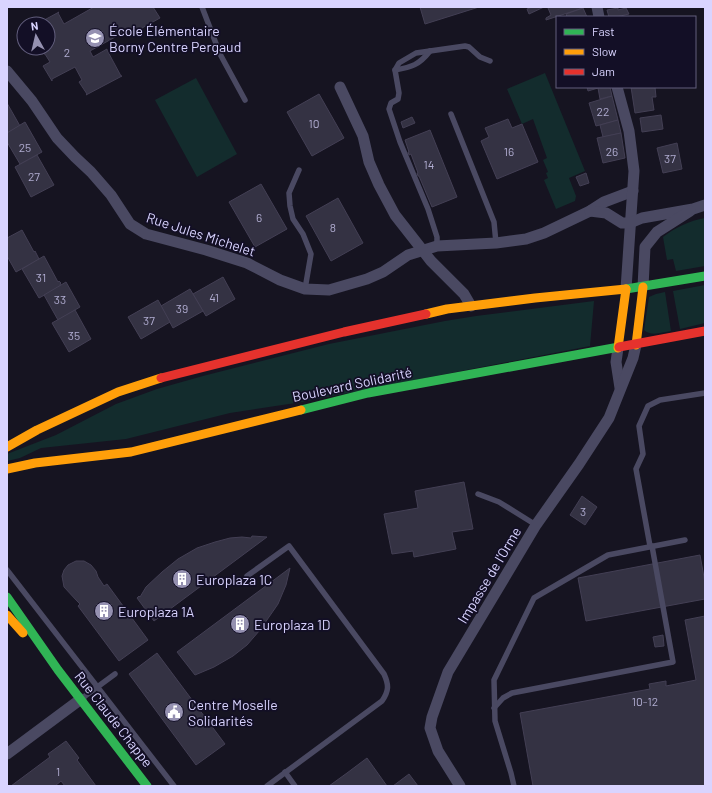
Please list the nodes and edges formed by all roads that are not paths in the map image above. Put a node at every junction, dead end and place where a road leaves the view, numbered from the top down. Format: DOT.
graph roads {
  1 [pos="202,7"];
  2 [pos="430,51"];
  3 [pos="490,61"];
  4 [pos="395,70"];
  5 [pos="7,71"];
  6 [pos="340,87"];
  7 [pos="618,88"];
  8 [pos="245,100"];
  9 [pos="451,114"];
  10 [pos="299,170"];
  11 [pos="633,191"];
  12 [pos="705,205"];
  13 [pos="693,209"];
  14 [pos="590,211"];
  15 [pos="630,223"];
  16 [pos="496,243"];
  17 [pos="437,246"];
  18 [pos="423,250"];
  19 [pos="705,276"];
  20 [pos="642,288"];
  21 [pos="305,289"];
  22 [pos="626,289"];
  23 [pos="471,306"];
  24 [pos="705,331"];
  25 [pos="636,344"];
  26 [pos="618,348"];
  27 [pos="620,388"];
  28 [pos="705,393"];
  29 [pos="37,430"];
  30 [pos="7,438"];
  31 [pos="7,447"];
  32 [pos="7,469"];
  33 [pos="478,494"];
  34 [pos="536,525"];
  35 [pos="685,540"];
  36 [pos="651,546"];
  37 [pos="7,570"];
  38 [pos="247,576"];
  39 [pos="7,597"];
  40 [pos="7,615"];
  41 [pos="58,670"];
  42 [pos="115,674"];
  43 [pos="98,686"];
  44 [pos="81,699"];
  45 [pos="494,708"];
  46 [pos="7,754"];
  47 [pos="285,772"];
  48 [pos="147,786"];
  49 [pos="174,786"];
  50 [pos="267,786"];
  51 [pos="295,786"];
  52 [pos="460,786"];
  53 [pos="514,786"];
  1 -- 8 [label="lane"];
  2 -- 3 [label="lane"];
  2 -- 4 [label="lane"];
  2 -- 4 [label="lane"];
  4 -- 17 [label="lane"];
  5 -- 21 [label="street, Rue Jules Michelet"];
  6 -- 18 [label="street"];
  7 -- 11 [label="street"];
  9 -- 16 [label="lane"];
  10 -- 21 [label="lane"];
  11 -- 14 [label="street, Rue Jules Michelet"];
  11 -- 15 [label="street"];
  12 -- 13 [label="street"];
  13 -- 15 [label="street"];
  13 -- 20 [label="street"];
  14 -- 15 [label="street"];
  14 -- 16 [label="street, Rue Jules Michelet"];
  15 -- 22 [label="street"];
  16 -- 17 [label="street, Rue Jules Michelet"];
  17 -- 18 [label="street, Rue Jules Michelet"];
  18 -- 21 [label="street, Rue Jules Michelet"];
  18 -- 23 [label="street"];
  19 -- 20 [label="main road"];
  20 -- 22 [label="main road"];
  20 -- 25 [label="main road"];
  22 -- 23 [label="main road"];
  22 -- 26 [label="main road"];
  23 -- 29 [label="main road"];
  24 -- 25 [label="main road, Boulevard Solidarité"];
  25 -- 26 [label="main road, Boulevard Solidarité"];
  25 -- 27 [label="street, Impasse de l'Orme"];
  26 -- 27 [label="street, Impasse de l'Orme"];
  26 -- 32 [label="main road, Boulevard Solidarité"];
  27 -- 34 [label="street, Impasse de l'Orme"];
  28 -- 36 [label="lane"];
  29 -- 30 [label="main road"];
  29 -- 31 [label="main road"];
  33 -- 34 [label="lane"];
  34 -- 52 [label="street, Impasse de l'Orme"];
  35 -- 36 [label="lane"];
  36 -- 45 [label="lane"];
  36 -- 45 [label="lane"];
  37 -- 43 [label="lane"];
  38 -- 47 [label="lane"];
  39 -- 41 [label="main road, Rue Claude Chappe"];
  40 -- 41 [label="main road, Rue Claude Chappe"];
  41 -- 44 [label="main road, Rue Claude Chappe"];
  42 -- 43 [label="lane"];
  43 -- 44 [label="lane"];
  43 -- 49 [label="lane"];
  44 -- 46 [label="street"];
  44 -- 48 [label="main road, Rue Claude Chappe"];
  45 -- 53 [label="lane"];
  47 -- 50 [label="lane"];
  47 -- 51 [label="lane"];
}
